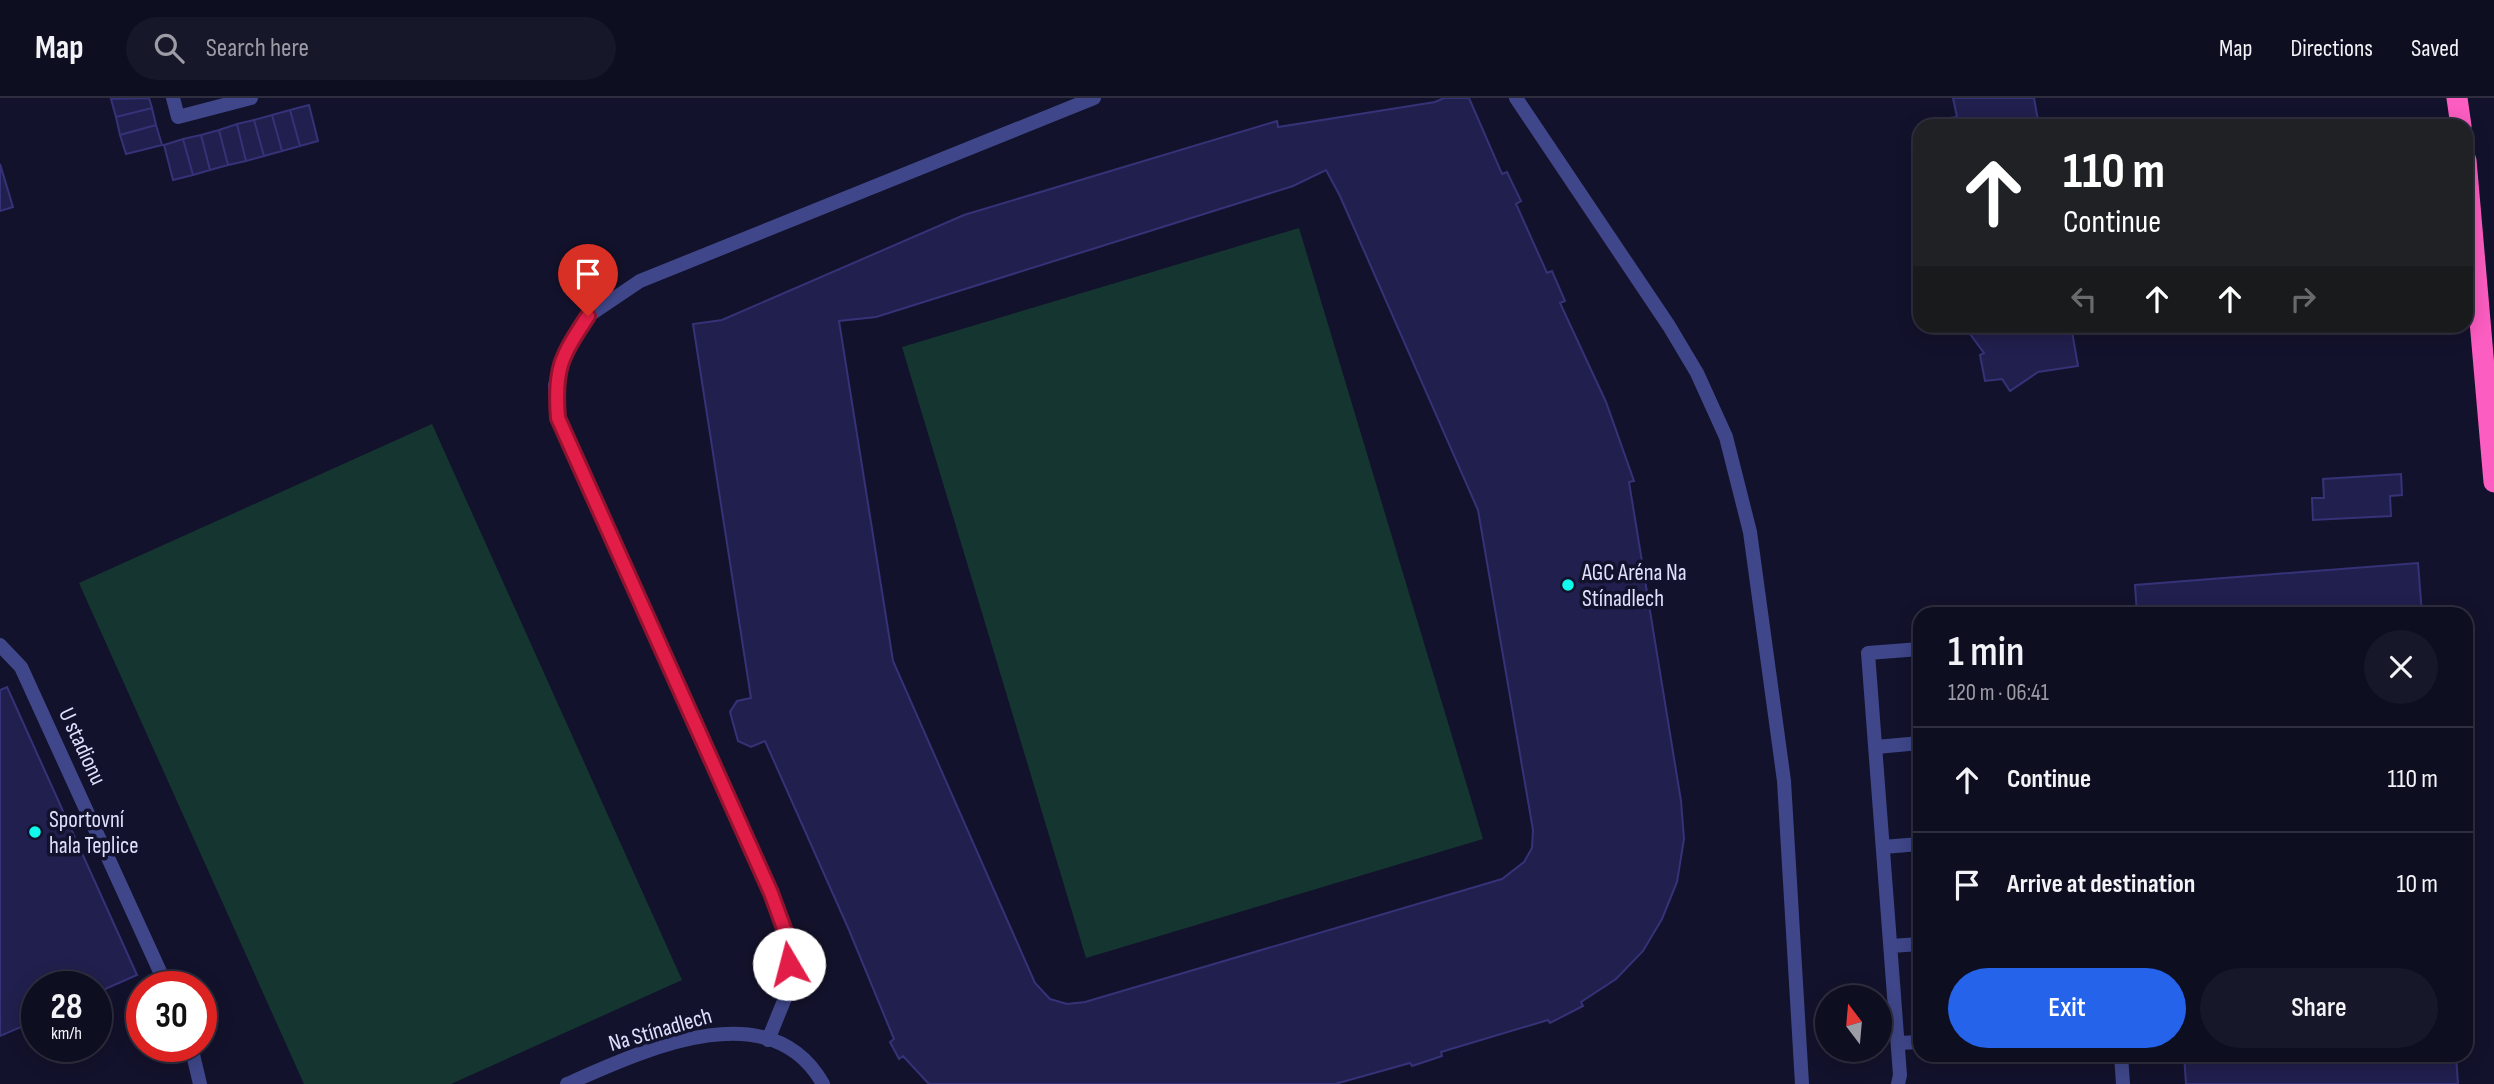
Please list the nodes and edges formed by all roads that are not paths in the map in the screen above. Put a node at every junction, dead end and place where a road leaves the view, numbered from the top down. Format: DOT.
graph roads {
  1 [pos="173,98"];
  2 [pos="251,98"];
  3 [pos="1094,98"];
  4 [pos="1516,98"];
  5 [pos="2456,98"];
  6 [pos="2460,119"];
  7 [pos="2473,240"];
  8 [pos="2494,482"];
  9 [pos="0,645"];
  10 [pos="1913,650"];
  11 [pos="1913,744"];
  12 [pos="1875,747"];
  13 [pos="1913,845"];
  14 [pos="1883,847"];
  15 [pos="1913,944"];
  16 [pos="1891,946"];
  17 [pos="160,971"];
  18 [pos="768,1040"];
  19 [pos="1913,1042"];
  20 [pos="1898,1043"];
  21 [pos="195,1062"];
  22 [pos="2121,1062"];
  23 [pos="1901,1081"];
  24 [pos="200,1084"];
  25 [pos="568,1084"];
  26 [pos="823,1084"];
  27 [pos="1802,1084"];
  28 [pos="2123,1084"];
  1 -- 2 [label="street"];
  3 -- 18 [label="street"];
  4 -- 27 [label="street"];
  5 -- 6 [label="highway"];
  7 -- 8 [label="highway"];
  9 -- 17 [label="street, U stadionu"];
  10 -- 12 [label="street"];
  11 -- 12 [label="street"];
  12 -- 14 [label="street"];
  13 -- 14 [label="street"];
  14 -- 16 [label="street"];
  15 -- 16 [label="street"];
  16 -- 20 [label="street"];
  18 -- 25 [label="street, Na Stínadlech"];
  18 -- 26 [label="street, Na Stínadlech"];
  19 -- 20 [label="street"];
  20 -- 23 [label="street"];
  21 -- 24 [label="street"];
  22 -- 28 [label="street"];
}
